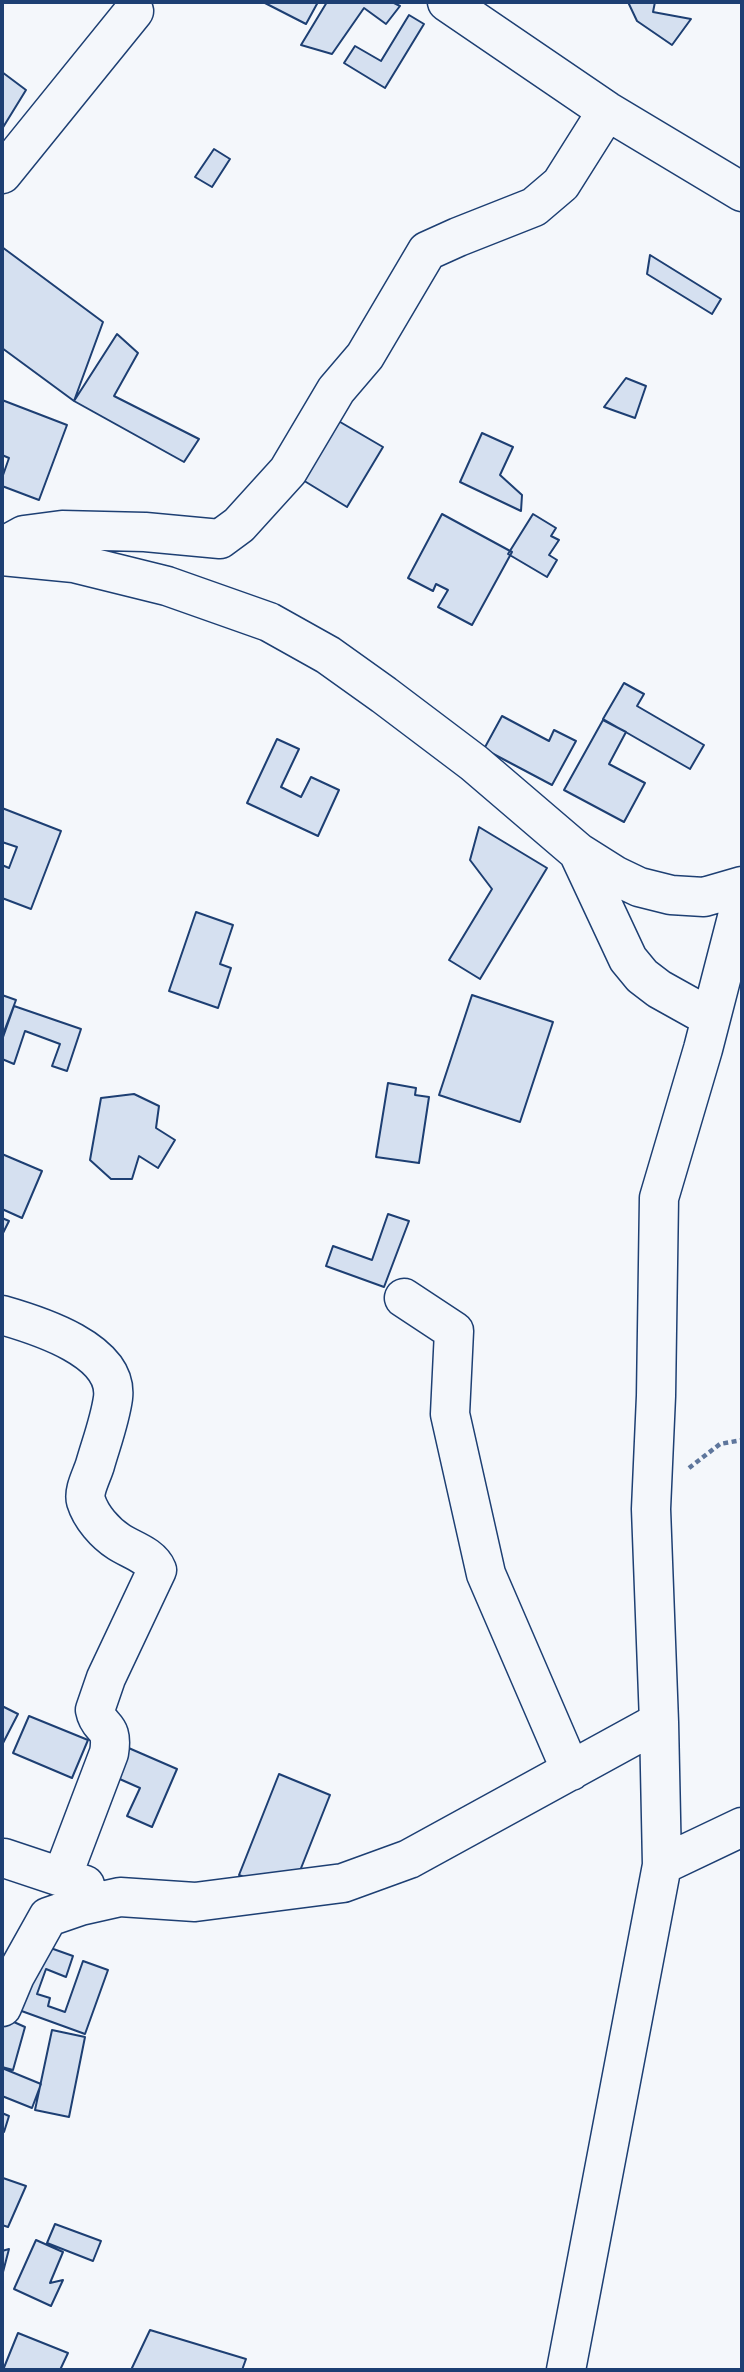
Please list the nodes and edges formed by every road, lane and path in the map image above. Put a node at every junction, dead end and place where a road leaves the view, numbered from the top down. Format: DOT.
graph roads {
  1 [pos="447,2"];
  2 [pos="135,11"];
  3 [pos="607,111"];
  4 [pos="2,174"];
  5 [pos="742,192"];
  6 [pos="2,547"];
  7 [pos="2,556"];
  8 [pos="578,852"];
  9 [pos="742,886"];
  10 [pos="742,898"];
  11 [pos="711,1018"];
  12 [pos="404,1298"];
  13 [pos="2,1315"];
  14 [pos="742,1440"];
  15 [pos="651,1509"];
  16 [pos="659,1722"];
  17 [pos="571,1771"];
  18 [pos="742,1827"];
  19 [pos="3,1857"];
  20 [pos="662,1865"];
  21 [pos="62,1877"];
  22 [pos="120,1897"];
  23 [pos="48,1917"];
  24 [pos="2,2007"];
  25 [pos="566,2370"];
  1 -- 3 [label="street"];
  2 -- 4 [label="street"];
  3 -- 5 [label="street"];
  3 -- 6 [label="street"];
  7 -- 8 [label="street"];
  8 -- 9 [label="street"];
  8 -- 11 [label="street"];
  10 -- 11 [label="street"];
  11 -- 15 [label="street"];
  12 -- 17 [label="street"];
  13 -- 21 [label="street"];
  14 -- 15 [label="path"];
  15 -- 16 [label="street"];
  16 -- 17 [label="street"];
  16 -- 20 [label="street"];
  17 -- 22 [label="street"];
  18 -- 20 [label="street"];
  19 -- 21 [label="street"];
  19 -- 23 [label="street"];
  20 -- 25 [label="street"];
  21 -- 22 [label="street"];
  22 -- 23 [label="street"];
  23 -- 24 [label="street"];
}
